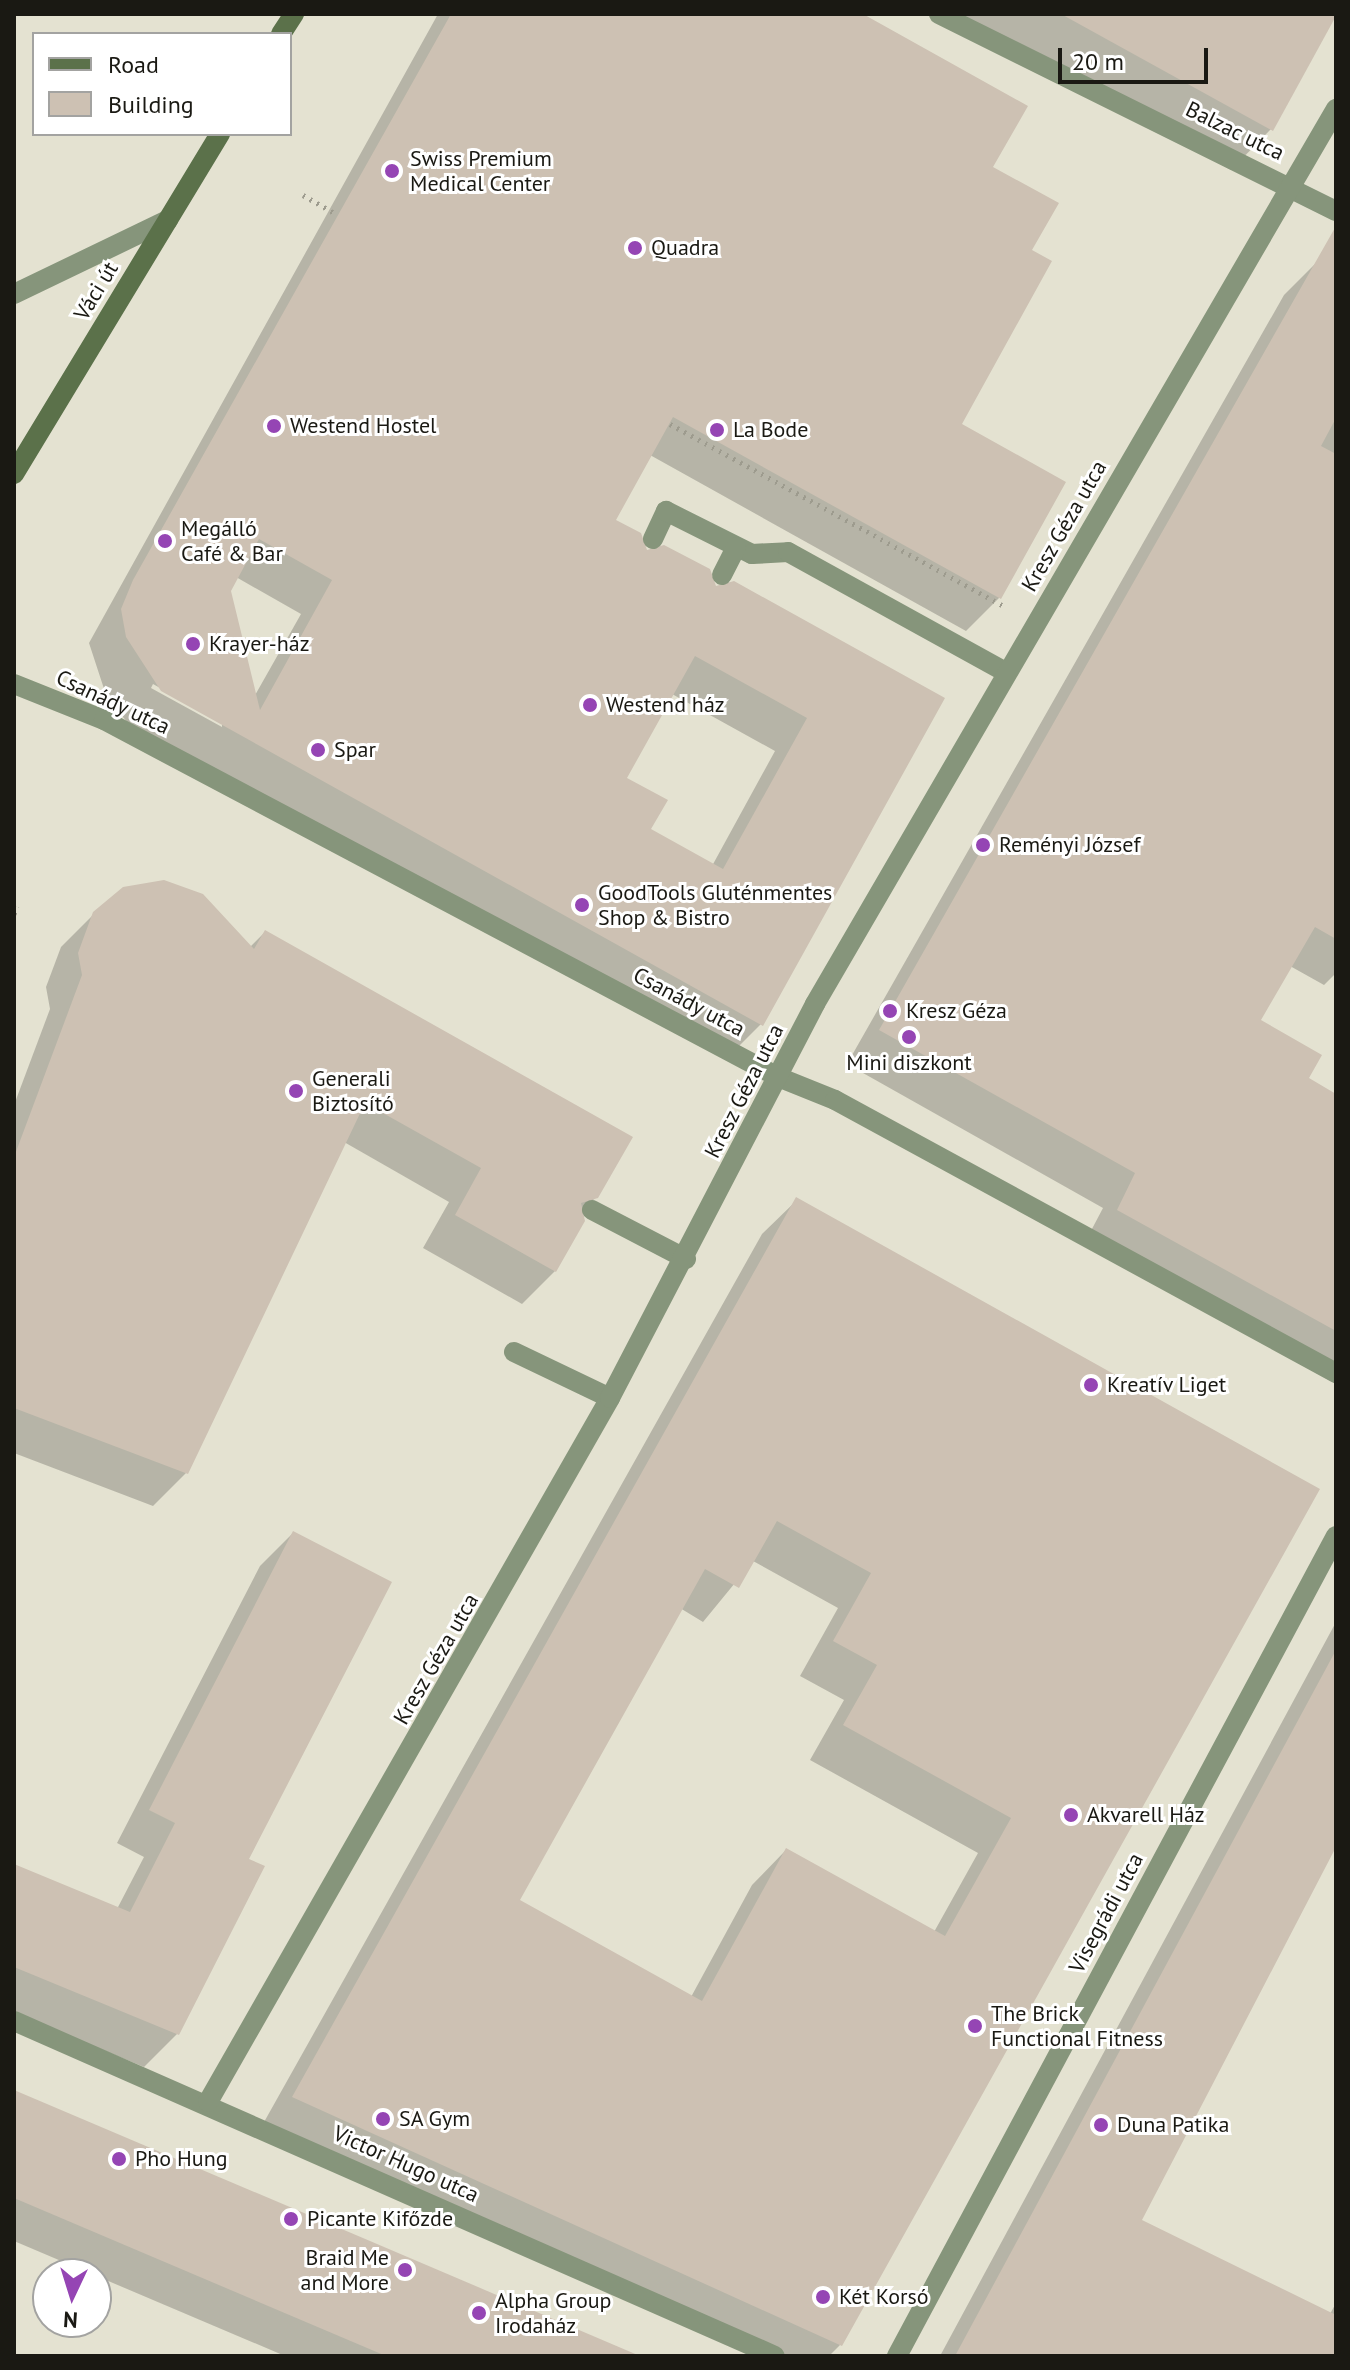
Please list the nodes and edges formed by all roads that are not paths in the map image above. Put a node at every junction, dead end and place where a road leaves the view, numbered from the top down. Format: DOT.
graph roads {
  1 [pos="294,14"];
  2 [pos="939,14"];
  3 [pos="282,32"];
  4 [pos="1336,109"];
  5 [pos="219,136"];
  6 [pos="1291,185"];
  7 [pos="1336,211"];
  8 [pos="168,220"];
  9 [pos="14,294"];
  10 [pos="14,474"];
  11 [pos="653,539"];
  12 [pos="736,547"];
  13 [pos="722,575"];
  14 [pos="1007,673"];
  15 [pos="14,684"];
  16 [pos="778,1077"];
  17 [pos="592,1210"];
  18 [pos="686,1259"];
  19 [pos="514,1352"];
  20 [pos="1336,1373"];
  21 [pos="610,1398"];
  22 [pos="1336,1536"];
  23 [pos="14,2021"];
  24 [pos="208,2102"];
  25 [pos="775,2356"];
  26 [pos="897,2356"];
  1 -- 3 [label="main road"];
  2 -- 6 [label="street, Balzac utca"];
  4 -- 6 [label="street, Kresz Géza utca"];
  5 -- 8 [label="main road, Váci út"];
  6 -- 7 [label="street, Balzac utca"];
  6 -- 14 [label="street, Kresz Géza utca"];
  8 -- 9 [label="street"];
  8 -- 10 [label="main road, Váci út"];
  11 -- 12 [label="street"];
  12 -- 13 [label="street"];
  12 -- 14 [label="street"];
  14 -- 16 [label="street, Kresz Géza utca"];
  15 -- 16 [label="street, Csanády utca"];
  16 -- 18 [label="street, Kresz Géza utca"];
  16 -- 20 [label="street, Csanády utca"];
  17 -- 18 [label="street"];
  18 -- 21 [label="street, Kresz Géza utca"];
  19 -- 21 [label="street"];
  21 -- 24 [label="street, Kresz Géza utca"];
  22 -- 26 [label="street, Visegrádi utca"];
  23 -- 24 [label="street, Victor Hugo utca"];
  24 -- 25 [label="street, Victor Hugo utca"];
}
